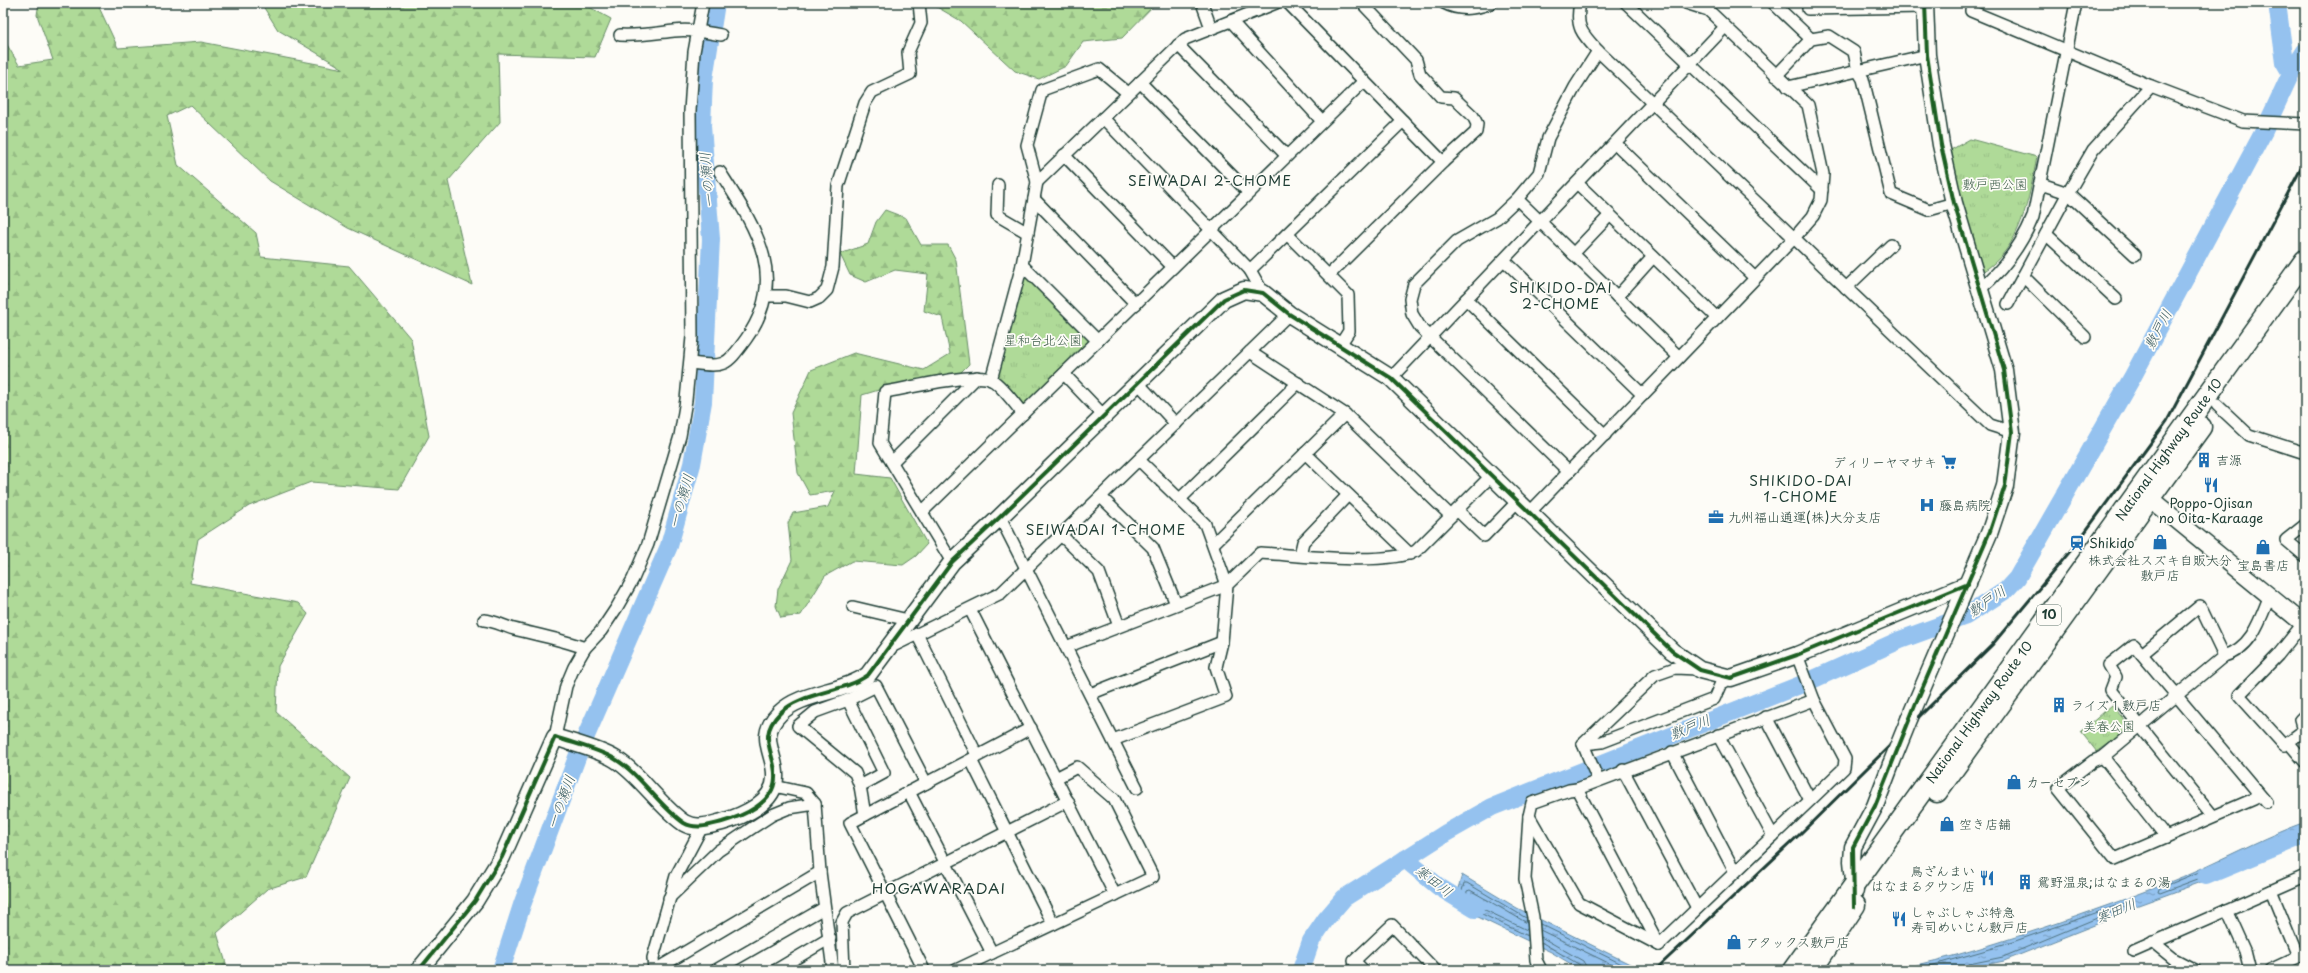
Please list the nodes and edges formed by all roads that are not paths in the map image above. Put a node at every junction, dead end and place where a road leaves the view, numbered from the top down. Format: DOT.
graph roads {
  1 [pos="703,3"];
  2 [pos="918,3"];
  3 [pos="1202,3"];
  4 [pos="1276,3"];
  5 [pos="1288,3"];
  6 [pos="1362,3"];
  7 [pos="1444,3"];
  8 [pos="1491,3"];
  9 [pos="1580,3"];
  10 [pos="1626,3"];
  11 [pos="1686,3"];
  12 [pos="1773,3"];
  13 [pos="1785,3"];
  14 [pos="1808,3"];
  15 [pos="2076,3"];
  16 [pos="1925,5"];
  17 [pos="1865,6"];
  18 [pos="1971,11"];
  19 [pos="1787,16"];
  20 [pos="1231,21"];
  21 [pos="1725,27"];
  22 [pos="1211,28"];
  23 [pos="699,31"];
  24 [pos="719,34"];
  25 [pos="620,36"];
  26 [pos="1811,39"];
  27 [pos="1178,45"];
  28 [pos="1598,51"];
  29 [pos="2067,51"];
  30 [pos="1927,55"];
  31 [pos="1689,65"];
  32 [pos="1858,71"];
  33 [pos="1776,76"];
  34 [pos="1364,81"];
  35 [pos="1140,82"];
  36 [pos="2151,86"];
  37 [pos="1788,87"];
  38 [pos="1128,93"];
  39 [pos="1653,103"];
  40 [pos="1103,118"];
  41 [pos="1403,121"];
  42 [pos="1322,122"];
  43 [pos="2305,124"];
  44 [pos="1615,143"];
  45 [pos="1064,155"];
  46 [pos="1287,156"];
  47 [pos="1443,162"];
  48 [pos="720,172"];
  49 [pos="1037,182"];
  50 [pos="1577,183"];
  51 [pos="2041,184"];
  52 [pos="998,185"];
  53 [pos="1822,190"];
  54 [pos="1249,193"];
  55 [pos="2068,194"];
  56 [pos="1517,199"];
  57 [pos="1034,200"];
  58 [pos="1954,203"];
  59 [pos="1610,215"];
  60 [pos="1540,222"];
  61 [pos="1211,230"];
  62 [pos="1028,233"];
  63 [pos="1287,234"];
  64 [pos="2046,234"];
  65 [pos="1794,238"];
  66 [pos="1891,245"];
  67 [pos="1573,254"];
  68 [pos="2135,255"];
  69 [pos="1653,256"];
  70 [pos="1504,260"];
  71 [pos="2305,260"];
  72 [pos="1022,265"];
  73 [pos="1173,267"];
  74 [pos="1250,270"];
  75 [pos="1329,275"];
  76 [pos="2023,276"];
  77 [pos="1755,278"];
  78 [pos="2305,283"];
  79 [pos="1846,288"];
  80 [pos="1979,290"];
  81 [pos="1263,293"];
  82 [pos="766,296"];
  83 [pos="1617,297"];
  84 [pos="1466,299"];
  85 [pos="2116,299"];
  86 [pos="1136,304"];
  87 [pos="2008,304"];
  88 [pos="1289,314"];
  89 [pos="1717,318"];
  90 [pos="2086,337"];
  91 [pos="1430,338"];
  92 [pos="1098,341"];
  93 [pos="1340,345"];
  94 [pos="1250,352"];
  95 [pos="1679,357"];
  96 [pos="694,364"];
  97 [pos="1064,374"];
  98 [pos="977,377"];
  99 [pos="1391,378"];
  100 [pos="991,380"];
  101 [pos="1138,383"];
  102 [pos="1298,383"];
  103 [pos="1643,395"];
  104 [pos="2217,405"];
  105 [pos="1024,414"];
  106 [pos="1345,414"];
  107 [pos="1104,416"];
  108 [pos="1176,424"];
  109 [pos="2012,432"];
  110 [pos="1604,435"];
  111 [pos="1305,453"];
  112 [pos="2305,453"];
  113 [pos="1139,460"];
  114 [pos="892,462"];
  115 [pos="1569,472"];
  116 [pos="1491,476"];
  117 [pos="2145,494"];
  118 [pos="1348,495"];
  119 [pos="1101,497"];
  120 [pos="1180,499"];
  121 [pos="1517,502"];
  122 [pos="922,512"];
  123 [pos="1454,513"];
  124 [pos="1529,513"];
  125 [pos="1000,517"];
  126 [pos="2305,525"];
  127 [pos="1062,536"];
  128 [pos="1213,544"];
  129 [pos="1410,554"];
  130 [pos="1300,555"];
  131 [pos="2305,556"];
  132 [pos="952,562"];
  133 [pos="1027,570"];
  134 [pos="1968,584"];
  135 [pos="1227,585"];
  136 [pos="2270,595"];
  137 [pos="1176,604"];
  138 [pos="853,607"];
  139 [pos="970,609"];
  140 [pos="484,620"];
  141 [pos="908,620"];
  142 [pos="2304,623"];
  143 [pos="1119,626"];
  144 [pos="917,634"];
  145 [pos="1222,642"];
  146 [pos="890,647"];
  147 [pos="1066,647"];
  148 [pos="585,648"];
  149 [pos="2142,654"];
  150 [pos="2224,656"];
  151 [pos="1798,659"];
  152 [pos="1700,670"];
  153 [pos="1731,678"];
  154 [pos="871,682"];
  155 [pos="1090,694"];
  156 [pos="1812,695"];
  157 [pos="2177,696"];
  158 [pos="848,700"];
  159 [pos="2305,715"];
  160 [pos="1766,717"];
  161 [pos="2140,726"];
  162 [pos="1031,728"];
  163 [pos="1718,735"];
  164 [pos="561,739"];
  165 [pos="1113,740"];
  166 [pos="2288,742"];
  167 [pos="1585,748"];
  168 [pos="1672,752"];
  169 [pos="973,755"];
  170 [pos="2103,757"];
  171 [pos="2305,762"];
  172 [pos="1623,770"];
  173 [pos="1597,777"];
  174 [pos="1056,778"];
  175 [pos="926,783"];
  176 [pos="774,786"];
  177 [pos="860,786"];
  178 [pos="1137,788"];
  179 [pos="1577,789"];
  180 [pos="909,792"];
  181 [pos="2257,792"];
  182 [pos="1810,800"];
  183 [pos="1068,801"];
  184 [pos="2266,802"];
  185 [pos="815,804"];
  186 [pos="865,815"];
  187 [pos="1529,816"];
  188 [pos="2213,816"];
  189 [pos="702,827"];
  190 [pos="1007,832"];
  191 [pos="1773,836"];
  192 [pos="2166,837"];
  193 [pos="945,863"];
  194 [pos="820,872"];
  195 [pos="1735,872"];
  196 [pos="2305,876"];
  197 [pos="1855,883"];
  198 [pos="2271,891"];
  199 [pos="885,893"];
  200 [pos="1115,895"];
  201 [pos="669,898"];
  202 [pos="1854,907"];
  203 [pos="824,908"];
  204 [pos="1697,908"];
  205 [pos="2227,910"];
  206 [pos="1053,924"];
  207 [pos="830,938"];
  208 [pos="1822,941"];
  209 [pos="2153,942"];
  210 [pos="1659,945"];
  211 [pos="2134,951"];
  212 [pos="992,953"];
  213 [pos="419,970"];
  214 [pos="655,970"];
  215 [pos="716,970"];
  216 [pos="776,970"];
  217 [pos="833,970"];
  218 [pos="844,970"];
  219 [pos="924,970"];
  220 [pos="956,970"];
  221 [pos="1363,970"];
  222 [pos="1435,970"];
  223 [pos="1541,970"];
  224 [pos="1793,970"];
  225 [pos="1812,970"];
  226 [pos="2195,970"];
  227 [pos="2250,970"];
  228 [pos="2270,970"];
  1 -- 23 [label="street"];
  2 -- 82 [label="street"];
  3 -- 22 [label="street"];
  4 -- 20 [label="street"];
  5 -- 34 [label="street"];
  6 -- 47 [label="street"];
  7 -- 8 [label="street"];
  9 -- 28 [label="street"];
  10 -- 31 [label="street"];
  11 -- 21 [label="street"];
  12 -- 19 [label="street"];
  13 -- 19 [label="street"];
  14 -- 17 [label="street"];
  15 -- 29 [label="street"];
  16 -- 17 [label="street"];
  16 -- 30 [label="street"];
  18 -- 29 [label="street"];
  19 -- 26 [label="street"];
  20 -- 22 [label="street"];
  20 -- 42 [label="street"];
  21 -- 31 [label="street"];
  21 -- 33 [label="street"];
  22 -- 27 [label="street"];
  23 -- 24 [label="street"];
  23 -- 25 [label="street"];
  23 -- 96 [label="street"];
  26 -- 32 [label="street"];
  26 -- 33 [label="street"];
  27 -- 35 [label="street"];
  27 -- 46 [label="street"];
  28 -- 39 [label="street"];
  28 -- 56 [label="street"];
  29 -- 36 [label="street"];
  29 -- 51 [label="street"];
  30 -- 32 [label="street"];
  30 -- 58 [label="street"];
  31 -- 39 [label="street"];
  31 -- 53 [label="street"];
  32 -- 37 [label="street"];
  32 -- 58 [label="street"];
  33 -- 37 [label="street"];
  34 -- 41 [label="street"];
  34 -- 42 [label="street"];
  35 -- 38 [label="street"];
  35 -- 54 [label="street"];
  36 -- 43 [label="street"];
  36 -- 55 [label="street"];
  37 -- 53 [label="street"];
  38 -- 40 [label="street"];
  38 -- 49 [label="street"];
  39 -- 44 [label="street"];
  39 -- 65 [label="street"];
  40 -- 45 [label="street"];
  40 -- 61 [label="street"];
  41 -- 47 [label="street"];
  41 -- 63 [label="street"];
  42 -- 46 [label="street"];
  44 -- 50 [label="street"];
  44 -- 77 [label="street"];
  45 -- 49 [label="street"];
  45 -- 73 [label="street"];
  46 -- 54 [label="street"];
  47 -- 75 [label="street"];
  48 -- 82 [label="street"];
  49 -- 57 [label="street"];
  50 -- 59 [label="street"];
  50 -- 60 [label="street"];
  51 -- 55 [label="street"];
  51 -- 80 [label="street"];
  52 -- 62 [label="street"];
  53 -- 65 [label="street"];
  54 -- 61 [label="street"];
  55 -- 64 [label="street"];
  55 -- 68 [label="street"];
  56 -- 60 [label="street"];
  56 -- 91 [label="street"];
  57 -- 62 [label="street"];
  57 -- 86 [label="street"];
  58 -- 80 [label="street"];
  59 -- 67 [label="street"];
  59 -- 69 [label="street"];
  60 -- 67 [label="street"];
  60 -- 70 [label="street"];
  61 -- 73 [label="street"];
  61 -- 74 [label="street"];
  62 -- 72 [label="street"];
  63 -- 74 [label="street"];
  63 -- 75 [label="street"];
  64 -- 76 [label="street"];
  64 -- 85 [label="street"];
  65 -- 77 [label="street"];
  65 -- 79 [label="street"];
  66 -- 79 [label="street"];
  67 -- 83 [label="street"];
  69 -- 83 [label="street"];
  69 -- 89 [label="street"];
  70 -- 84 [label="street"];
  70 -- 103 [label="street"];
  71 -- 117 [label="highway, National Highway Route 10 / 10"];
  72 -- 92 [label="street"];
  72 -- 100 [label="street"];
  73 -- 86 [label="street"];
  74 -- 81 [label="street"];
  75 -- 93 [label="street"];
  76 -- 87 [label="street"];
  76 -- 90 [label="street"];
  77 -- 89 [label="street"];
  78 -- 104 [label="highway, National Highway Route 10 / 10"];
  79 -- 109 [label="street"];
  80 -- 109 [label="street"];
  81 -- 88 [label="street"];
  81 -- 101 [label="street"];
  82 -- 96 [label="street"];
  83 -- 95 [label="street"];
  84 -- 91 [label="street"];
  84 -- 110 [label="street"];
  86 -- 92 [label="street"];
  88 -- 93 [label="street"];
  88 -- 94 [label="street"];
  89 -- 95 [label="street"];
  91 -- 99 [label="street"];
  91 -- 115 [label="street"];
  92 -- 97 [label="street"];
  93 -- 99 [label="street"];
  94 -- 102 [label="street"];
  94 -- 108 [label="street"];
  95 -- 103 [label="street"];
  96 -- 148 [label="street"];
  97 -- 105 [label="street"];
  97 -- 107 [label="street"];
  98 -- 100 [label="street"];
  98 -- 114 [label="street"];
  98 -- 114 [label="street"];
  99 -- 116 [label="street"];
  100 -- 105 [label="street"];
  101 -- 107 [label="street"];
  101 -- 108 [label="street"];
  102 -- 106 [label="street"];
  102 -- 120 [label="street"];
  103 -- 110 [label="street"];
  104 -- 112 [label="street"];
  104 -- 117 [label="highway, National Highway Route 10 / 10"];
  105 -- 122 [label="street"];
  106 -- 111 [label="street"];
  106 -- 123 [label="street"];
  107 -- 125 [label="street"];
  108 -- 113 [label="street"];
  109 -- 134 [label="street"];
  110 -- 115 [label="street"];
  111 -- 118 [label="street"];
  111 -- 128 [label="street"];
  113 -- 119 [label="street"];
  113 -- 120 [label="street"];
  114 -- 122 [label="street"];
  115 -- 124 [label="street"];
  116 -- 121 [label="street"];
  116 -- 123 [label="street"];
  117 -- 136 [label="street"];
  117 -- 197 [label="highway, National Highway Route 10 / 10"];
  117 -- 202 [label="highway, National Highway Route 10 / 10"];
  118 -- 129 [label="street"];
  118 -- 130 [label="street"];
  119 -- 127 [label="street"];
  119 -- 137 [label="street"];
  120 -- 128 [label="street"];
  121 -- 123 [label="street"];
  121 -- 124 [label="street"];
  122 -- 132 [label="street"];
  123 -- 129 [label="street"];
  124 -- 152 [label="street"];
  125 -- 132 [label="street"];
  125 -- 133 [label="street"];
  126 -- 131 [label="street"];
  127 -- 133 [label="street"];
  127 -- 143 [label="street"];
  128 -- 135 [label="street"];
  129 -- 130 [label="street"];
  130 -- 135 [label="street"];
  132 -- 141 [label="street"];
  133 -- 139 [label="street"];
  133 -- 147 [label="street"];
  134 -- 151 [label="street"];
  134 -- 197 [label="street, bridge"];
  135 -- 137 [label="street"];
  135 -- 145 [label="street"];
  136 -- 142 [label="street"];
  136 -- 150 [label="street"];
  137 -- 143 [label="street"];
  138 -- 141 [label="street"];
  139 -- 144 [label="street"];
  139 -- 162 [label="street"];
  140 -- 148 [label="street"];
  141 -- 146 [label="street"];
  142 -- 166 [label="street"];
  143 -- 147 [label="street"];
  144 -- 146 [label="street"];
  144 -- 169 [label="street"];
  145 -- 155 [label="street"];
  145 -- 165 [label="street"];
  146 -- 154 [label="street"];
  147 -- 155 [label="street"];
  148 -- 164 [label="street"];
  149 -- 150 [label="street"];
  149 -- 157 [label="street"];
  149 -- 161 [label="street"];
  150 -- 157 [label="street"];
  151 -- 153 [label="street"];
  151 -- 156 [label="street"];
  152 -- 153 [label="street"];
  152 -- 167 [label="street"];
  153 -- 167 [label="street"];
  154 -- 158 [label="street"];
  154 -- 175 [label="street"];
  154 -- 176 [label="street"];
  155 -- 165 [label="street"];
  156 -- 160 [label="street"];
  156 -- 182 [label="street"];
  157 -- 161 [label="street"];
  157 -- 181 [label="street"];
  158 -- 177 [label="street"];
  158 -- 177 [label="street"];
  159 -- 166 [label="street"];
  160 -- 163 [label="street"];
  160 -- 182 [label="street"];
  161 -- 170 [label="street"];
  161 -- 188 [label="street"];
  162 -- 169 [label="street"];
  162 -- 174 [label="street"];
  163 -- 168 [label="street"];
  163 -- 191 [label="street"];
  164 -- 189 [label="street"];
  164 -- 213 [label="street"];
  165 -- 178 [label="street"];
  166 -- 171 [label="street"];
  167 -- 173 [label="street"];
  168 -- 172 [label="street"];
  168 -- 195 [label="street"];
  169 -- 175 [label="street"];
  169 -- 190 [label="street"];
  170 -- 192 [label="street"];
  170 -- 192 [label="street"];
  172 -- 173 [label="street"];
  172 -- 204 [label="street"];
  173 -- 179 [label="street"];
  174 -- 183 [label="street"];
  174 -- 200 [label="street"];
  175 -- 180 [label="street"];
  176 -- 185 [label="street"];
  176 -- 189 [label="street"];
  177 -- 186 [label="street"];
  179 -- 187 [label="street"];
  179 -- 210 [label="street"];
  180 -- 186 [label="street"];
  180 -- 193 [label="street"];
  181 -- 184 [label="street"];
  181 -- 188 [label="street"];
  182 -- 191 [label="street"];
  183 -- 190 [label="street"];
  183 -- 200 [label="street"];
  185 -- 194 [label="street"];
  185 -- 201 [label="street"];
  186 -- 199 [label="street"];
  187 -- 210 [label="street"];
  187 -- 223 [label="street"];
  188 -- 192 [label="street"];
  189 -- 201 [label="street"];
  190 -- 193 [label="street"];
  190 -- 206 [label="street"];
  191 -- 195 [label="street"];
  193 -- 199 [label="street"];
  193 -- 212 [label="street"];
  194 -- 203 [label="street"];
  194 -- 214 [label="street"];
  195 -- 204 [label="street"];
  196 -- 198 [label="street"];
  197 -- 202 [label="street"];
  197 -- 208 [label="highway, National Highway Route 10 / 10"];
  198 -- 205 [label="street"];
  198 -- 228 [label="street"];
  199 -- 218 [label="street"];
  199 -- 219 [label="street"];
  200 -- 206 [label="street"];
  201 -- 214 [label="street"];
  202 -- 208 [label="highway, National Highway Route 10 / 10"];
  203 -- 207 [label="street"];
  203 -- 215 [label="street"];
  204 -- 210 [label="street"];
  205 -- 209 [label="street"];
  205 -- 227 [label="street"];
  206 -- 212 [label="street"];
  207 -- 216 [label="street"];
  207 -- 217 [label="street"];
  208 -- 224 [label="highway, National Highway Route 10 / 10"];
  208 -- 225 [label="highway, National Highway Route 10 / 10"];
  209 -- 211 [label="street"];
  209 -- 226 [label="street"];
  212 -- 220 [label="street"];
  221 -- 222 [label="street"];
}
